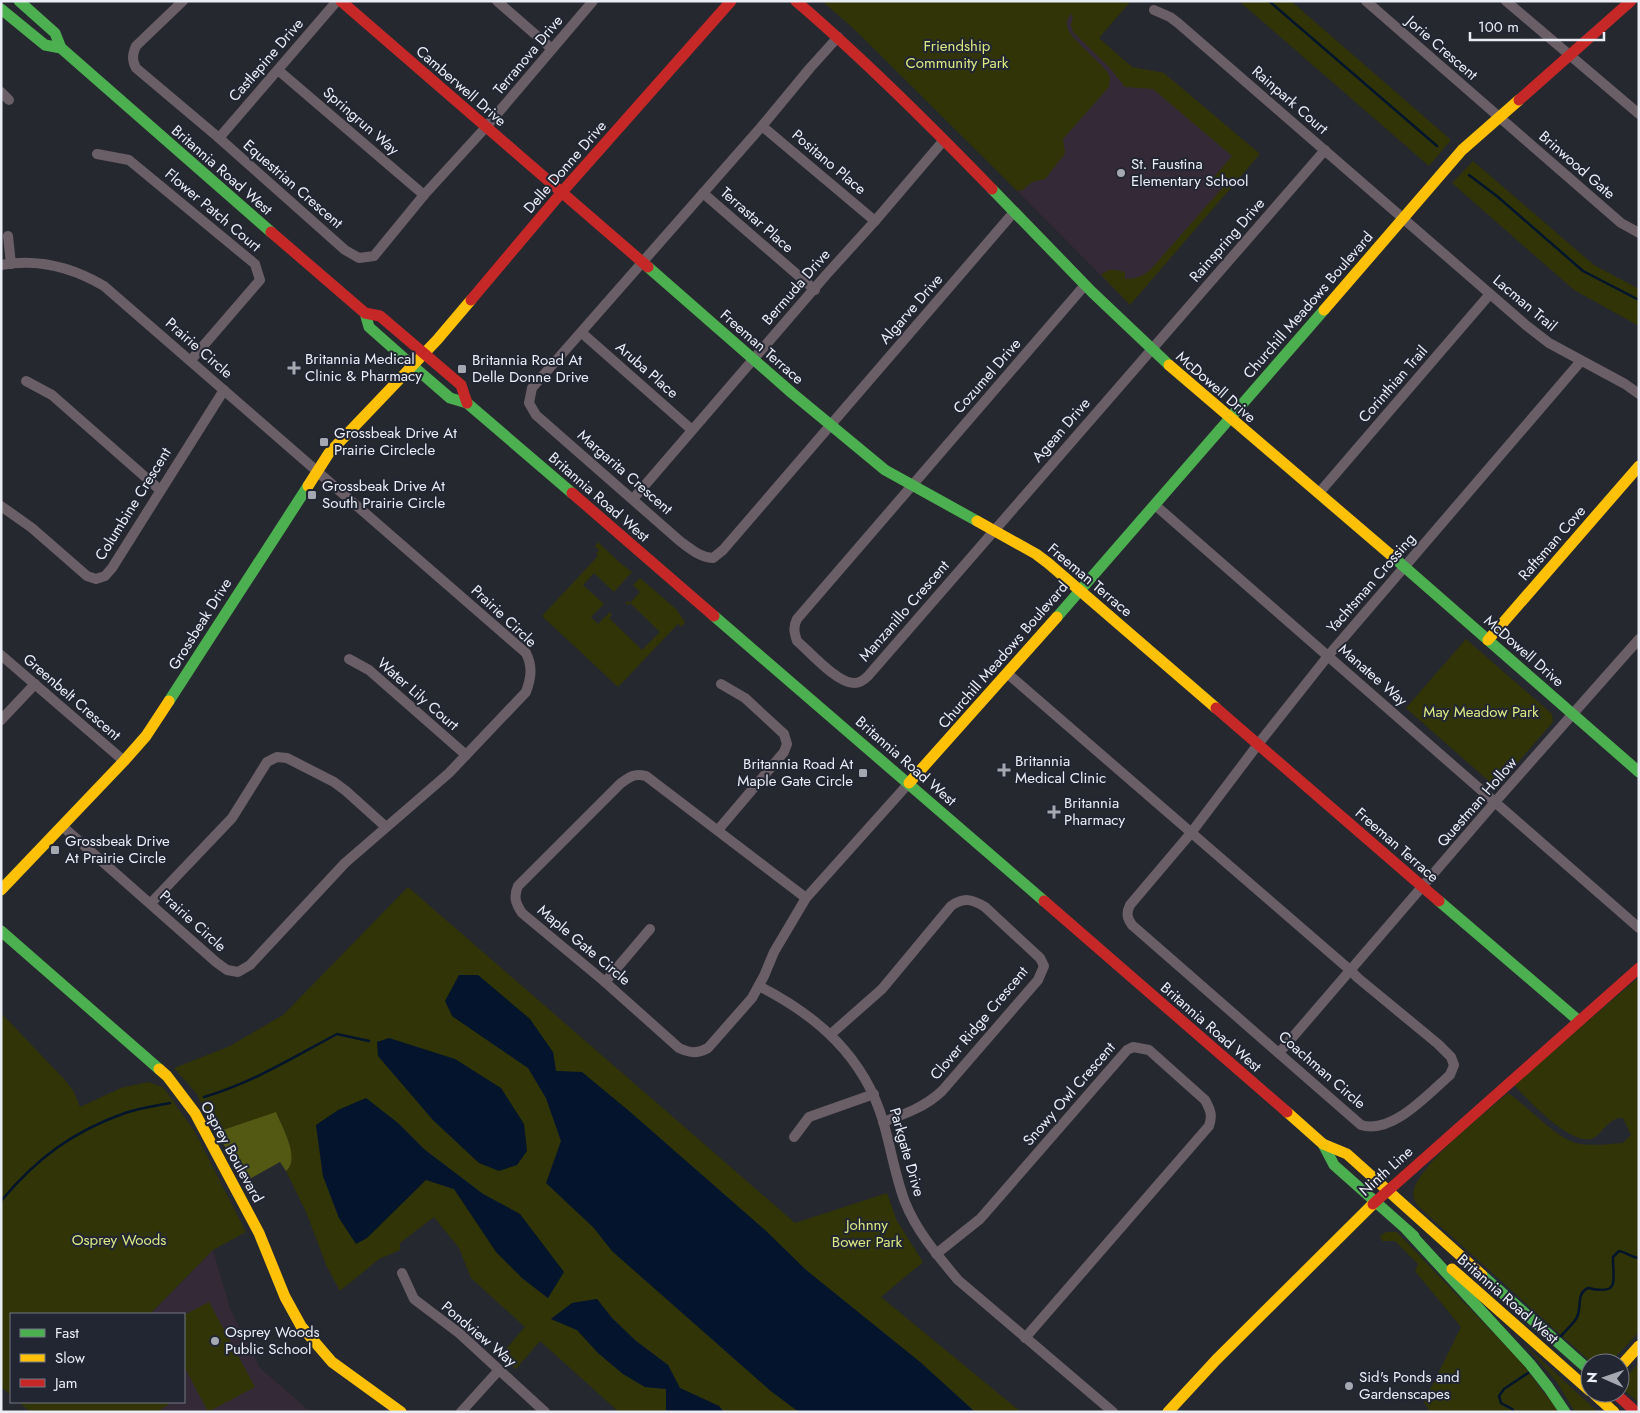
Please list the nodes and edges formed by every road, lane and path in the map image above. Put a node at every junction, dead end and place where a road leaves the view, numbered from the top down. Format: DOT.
graph roads {
  1 [pos="19,1"];
  2 [pos="183,1"];
  3 [pos="337,1"];
  4 [pos="341,1"];
  5 [pos="497,1"];
  6 [pos="593,1"];
  7 [pos="731,1"];
  8 [pos="796,1"];
  9 [pos="1366,1"];
  10 [pos="1506,1"];
  11 [pos="1631,1"];
  12 [pos="1,9"];
  13 [pos="1154,10"];
  14 [pos="838,38"];
  15 [pos="61,48"];
  16 [pos="552,49"];
  17 [pos="1570,55"];
  18 [pos="278,70"];
  19 [pos="1,92"];
  20 [pos="9,100"];
  21 [pos="1639,114"];
  22 [pos="1499,117"];
  23 [pos="762,126"];
  24 [pos="486,127"];
  25 [pos="218,138"];
  26 [pos="944,140"];
  27 [pos="1325,150"];
  28 [pos="98,154"];
  29 [pos="562,192"];
  30 [pos="703,193"];
  31 [pos="424,195"];
  32 [pos="1014,212"];
  33 [pos="1403,218"];
  34 [pos="875,221"];
  35 [pos="1639,233"];
  36 [pos="8,236"];
  37 [pos="643,262"];
  38 [pos="6,264"];
  39 [pos="1085,285"];
  40 [pos="815,290"];
  41 [pos="1490,294"];
  42 [pos="365,313"];
  43 [pos="582,333"];
  44 [pos="1151,349"];
  45 [pos="424,354"];
  46 [pos="754,359"];
  47 [pos="190,360"];
  48 [pos="1581,361"];
  49 [pos="413,366"];
  50 [pos="26,382"];
  51 [pos="224,390"];
  52 [pos="1639,394"];
  53 [pos="467,403"];
  54 [pos="1230,418"];
  55 [pos="831,426"];
  56 [pos="692,430"];
  57 [pos="1639,466"];
  58 [pos="317,470"];
  59 [pos="912,486"];
  60 [pos="160,490"];
  61 [pos="1319,493"];
  62 [pos="632,499"];
  63 [pos="1155,505"];
  64 [pos="1,506"];
  65 [pos="994,530"];
  66 [pos="1404,567"];
  67 [pos="1080,590"];
  68 [pos="1639,639"];
  69 [pos="1488,640"];
  70 [pos="1,655"];
  71 [pos="1328,656"];
  72 [pos="349,659"];
  73 [pos="1008,674"];
  74 [pos="35,684"];
  75 [pos="721,684"];
  76 [pos="1574,714"];
  77 [pos="1,720"];
  78 [pos="1258,743"];
  79 [pos="466,755"];
  80 [pos="124,761"];
  81 [pos="1639,772"];
  82 [pos="909,783"];
  83 [pos="1496,802"];
  84 [pos="62,826"];
  85 [pos="386,828"];
  86 [pos="718,830"];
  87 [pos="1191,832"];
  88 [pos="1423,887"];
  89 [pos="1,890"];
  90 [pos="806,898"];
  91 [pos="151,904"];
  92 [pos="1639,928"];
  93 [pos="650,929"];
  94 [pos="1,931"];
  95 [pos="1639,968"];
  96 [pos="1350,970"];
  97 [pos="605,982"];
  98 [pos="759,986"];
  99 [pos="1579,1021"];
  100 [pos="831,1034"];
  101 [pos="1279,1053"];
  102 [pos="874,1094"];
  103 [pos="883,1122"];
  104 [pos="794,1137"];
  105 [pos="1323,1144"];
  106 [pos="1388,1190"];
  107 [pos="1376,1201"];
  108 [pos="1408,1230"];
  109 [pos="936,1254"];
  110 [pos="402,1273"];
  111 [pos="1025,1338"];
  112 [pos="1639,1346"];
  113 [pos="1630,1356"];
  114 [pos="1580,1362"];
  115 [pos="499,1370"];
  116 [pos="1580,1381"];
  117 [pos="1605,1403"];
  118 [pos="1626,1403"];
  119 [pos="401,1412"];
  120 [pos="461,1412"];
  121 [pos="545,1412"];
  122 [pos="1113,1412"];
  123 [pos="1168,1412"];
  124 [pos="1565,1412"];
  125 [pos="1614,1412"];
  126 [pos="1636,1412"];
  1 -- 15 [label="main road, Britannia Road West"];
  2 -- 25 [label="street, Equestrian Crescent"];
  3 -- 18 [label="street, Castlepine Drive"];
  4 -- 24 [label="main road, Camberwell Drive"];
  5 -- 16 [label="street"];
  6 -- 16 [label="street, Terranova Drive"];
  7 -- 29 [label="main road, Delle Donne Drive"];
  8 -- 14 [label="main road, McDowell Drive"];
  9 -- 22 [label="street, Jorie Crescent"];
  10 -- 17 [label="street"];
  11 -- 17 [label="main road, Churchill Meadows Boulevard"];
  12 -- 15 [label="main road, Britannia Road West"];
  13 -- 27 [label="street, Rainpark Court"];
  14 -- 23 [label="street"];
  14 -- 26 [label="main road, McDowell Drive"];
  15 -- 42 [label="main road, Britannia Road West"];
  16 -- 24 [label="street, Terranova Drive"];
  17 -- 21 [label="street"];
  17 -- 22 [label="main road, Churchill Meadows Boulevard"];
  18 -- 25 [label="street, Castlepine Drive"];
  18 -- 31 [label="street, Springrun Way"];
  19 -- 20 [label="street"];
  22 -- 33 [label="main road, Churchill Meadows Boulevard"];
  22 -- 35 [label="street, Brinwood Gate"];
  23 -- 30 [label="street"];
  23 -- 34 [label="street, Positano Place"];
  24 -- 29 [label="main road, Camberwell Drive"];
  24 -- 31 [label="street, Equestrian Crescent"];
  25 -- 31 [label="street, Equestrian Crescent"];
  26 -- 32 [label="main road, McDowell Drive"];
  26 -- 34 [label="street, Bermuda Drive"];
  27 -- 33 [label="street, Rainpark Court"];
  27 -- 44 [label="street, Rainspring Drive"];
  28 -- 47 [label="street, Flower Patch Court"];
  29 -- 37 [label="main road, Freeman Terrace"];
  29 -- 45 [label="main road, Delle Donne Drive"];
  30 -- 37 [label="street"];
  30 -- 40 [label="street, Terrastar Place"];
  32 -- 39 [label="main road, McDowell Drive"];
  32 -- 55 [label="street, Algarve Drive"];
  33 -- 41 [label="street, Lacman Trail"];
  33 -- 54 [label="main road, Churchill Meadows Boulevard"];
  34 -- 40 [label="street, Bermuda Drive"];
  36 -- 38 [label="street"];
  37 -- 43 [label="street, Margarita Crescent"];
  37 -- 46 [label="main road, Freeman Terrace"];
  38 -- 47 [label="street, Prairie Circle"];
  39 -- 44 [label="main road, McDowell Drive"];
  39 -- 59 [label="street, Cozumel Drive"];
  40 -- 46 [label="street, Bermuda Drive"];
  41 -- 48 [label="street, Lacman Trail"];
  41 -- 61 [label="street, Corinthian Trail"];
  42 -- 45 [label="main road, Britannia Road West"];
  42 -- 49 [label="main road, Britannia Road West"];
  43 -- 56 [label="street, Aruba Place"];
  43 -- 62 [label="street, Margarita Crescent"];
  44 -- 54 [label="main road, McDowell Drive"];
  44 -- 65 [label="street, Agean Drive"];
  45 -- 49 [label="main road, Delle Donne Drive"];
  45 -- 53 [label="main road, Britannia Road West"];
  46 -- 55 [label="main road, Freeman Terrace"];
  46 -- 56 [label="street, Bermuda Drive"];
  47 -- 51 [label="street, Prairie Circle"];
  48 -- 52 [label="street, Lacman Trail"];
  48 -- 66 [label="street, Yachtsman Crossing"];
  49 -- 53 [label="main road, Britannia Road West"];
  49 -- 58 [label="main road, Grossbeak Drive"];
  50 -- 60 [label="street"];
  51 -- 58 [label="street, Prairie Circle"];
  51 -- 60 [label="street, Columbine Crescent"];
  53 -- 82 [label="main road, Britannia Road West"];
  54 -- 61 [label="main road, McDowell Drive"];
  54 -- 63 [label="main road, Churchill Meadows Boulevard"];
  55 -- 59 [label="main road, Freeman Terrace"];
  55 -- 62 [label="street, Margarita Crescent"];
  56 -- 62 [label="street, Bermuda Drive"];
  57 -- 69 [label="main road, Raftsman Cove"];
  58 -- 79 [label="street, Prairie Circle"];
  58 -- 80 [label="main road, Grossbeak Drive"];
  59 -- 65 [label="main road, Freeman Terrace"];
  59 -- 65 [label="street, Manzanillo Crescent"];
  60 -- 64 [label="street, Columbine Crescent"];
  61 -- 66 [label="main road, McDowell Drive"];
  63 -- 67 [label="main road, Churchill Meadows Boulevard"];
  63 -- 71 [label="street, Manatee Way"];
  65 -- 67 [label="main road, Freeman Terrace"];
  66 -- 69 [label="main road, McDowell Drive"];
  66 -- 71 [label="street, Yachtsman Crossing"];
  67 -- 73 [label="main road, Churchill Meadows Boulevard"];
  67 -- 78 [label="main road, Freeman Terrace"];
  68 -- 76 [label="street, Questman Hollow"];
  69 -- 76 [label="main road, McDowell Drive"];
  70 -- 74 [label="street, Greenbelt Crescent"];
  71 -- 78 [label="street, Yachtsman Crossing"];
  71 -- 83 [label="street, Manatee Way"];
  72 -- 79 [label="street, Water Lily Court"];
  73 -- 82 [label="main road, Churchill Meadows Boulevard"];
  73 -- 87 [label="street, Coachman Circle"];
  74 -- 77 [label="street"];
  74 -- 80 [label="street, Greenbelt Crescent"];
  75 -- 86 [label="street"];
  76 -- 81 [label="main road, McDowell Drive"];
  76 -- 83 [label="street, Questman Hollow"];
  78 -- 87 [label="street, Yachtsman Crossing"];
  78 -- 88 [label="main road, Freeman Terrace"];
  79 -- 85 [label="street, Prairie Circle"];
  80 -- 84 [label="main road, Grossbeak Drive"];
  82 -- 90 [label="street, Maple Gate Circle"];
  82 -- 105 [label="main road, Britannia Road West"];
  83 -- 88 [label="street, Questman Hollow"];
  83 -- 92 [label="street, Manatee Way"];
  84 -- 89 [label="main road, Grossbeak Drive"];
  84 -- 91 [label="street, Prairie Circle"];
  85 -- 91 [label="street, Prairie Circle"];
  85 -- 91 [label="street"];
  86 -- 90 [label="street, Maple Gate Circle"];
  86 -- 97 [label="street, Maple Gate Circle"];
  87 -- 96 [label="street, Coachman Circle"];
  87 -- 101 [label="street, Coachman Circle"];
  88 -- 96 [label="street, Questman Hollow"];
  88 -- 99 [label="main road, Freeman Terrace"];
  90 -- 98 [label="street, Maple Gate Circle"];
  93 -- 97 [label="street"];
  94 -- 119 [label="main road, Osprey Boulevard"];
  95 -- 99 [label="main road, Ninth Line"];
  96 -- 101 [label="street, Questman Hollow"];
  96 -- 101 [label="street, Coachman Circle"];
  97 -- 98 [label="street, Maple Gate Circle"];
  98 -- 100 [label="street, Parkgate Drive"];
  99 -- 106 [label="main road, Ninth Line"];
  100 -- 102 [label="street, Parkgate Drive"];
  100 -- 103 [label="street, Clover Ridge Crescent"];
  102 -- 103 [label="street, Parkgate Drive"];
  102 -- 104 [label="street"];
  103 -- 109 [label="street, Parkgate Drive"];
  105 -- 106 [label="main road, Britannia Road West"];
  105 -- 107 [label="main road, Britannia Road West"];
  106 -- 107 [label="main road, Ninth Line"];
  106 -- 114 [label="main road, Britannia Road West"];
  107 -- 108 [label="main road, Britannia Road West"];
  107 -- 123 [label="main road, Ninth Line"];
  108 -- 116 [label="main road, Britannia Road West"];
  108 -- 124 [label="main road"];
  109 -- 111 [label="street, Parkgate Drive"];
  109 -- 111 [label="street, Snowy Owl Crescent"];
  110 -- 115 [label="street, Pondview Way"];
  111 -- 122 [label="street, Parkgate Drive"];
  112 -- 113 [label="main road"];
  115 -- 120 [label="street"];
  115 -- 121 [label="street, Pondview Way"];
  117 -- 125 [label="main road, Britannia Road West"];
  118 -- 126 [label="main road"];
}
